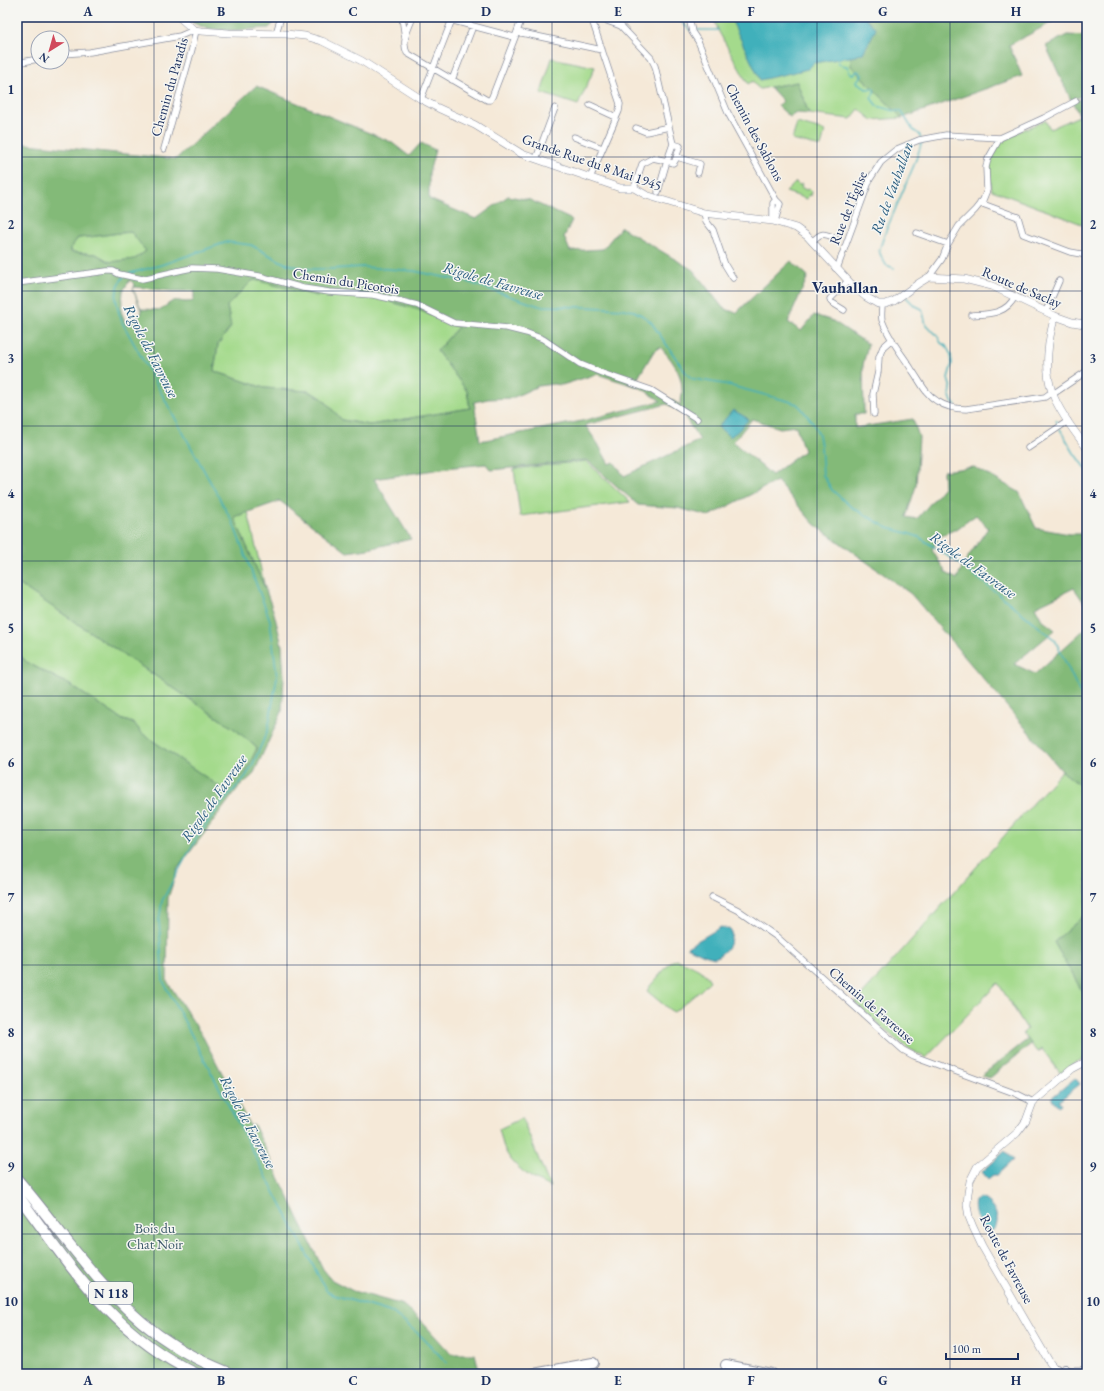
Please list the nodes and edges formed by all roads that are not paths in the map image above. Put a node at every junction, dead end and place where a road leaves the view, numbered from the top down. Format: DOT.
graph roads {
  1 [pos="178,17"];
  2 [pos="281,17"];
  3 [pos="402,17"];
  4 [pos="413,17"];
  5 [pos="439,17"];
  6 [pos="522,17"];
  7 [pos="590,17"];
  8 [pos="596,17"];
  9 [pos="689,17"];
  10 [pos="452,19"];
  11 [pos="473,26"];
  12 [pos="195,30"];
  13 [pos="276,34"];
  14 [pos="516,35"];
  15 [pos="405,39"];
  16 [pos="602,50"];
  17 [pos="70,53"];
  18 [pos="30,61"];
  19 [pos="17,63"];
  20 [pos="434,69"];
  21 [pos="452,80"];
  22 [pos="421,99"];
  23 [pos="1076,102"];
  24 [pos="590,105"];
  25 [pos="556,108"];
  26 [pos="616,117"];
  27 [pos="669,127"];
  28 [pos="636,128"];
  29 [pos="574,137"];
  30 [pos="1000,138"];
  31 [pos="673,144"];
  32 [pos="602,148"];
  33 [pos="164,149"];
  34 [pos="677,157"];
  35 [pos="536,159"];
  36 [pos="667,161"];
  37 [pos="698,173"];
  38 [pos="590,178"];
  39 [pos="634,188"];
  40 [pos="658,192"];
  41 [pos="980,203"];
  42 [pos="704,212"];
  43 [pos="774,221"];
  44 [pos="917,233"];
  45 [pos="835,238"];
  46 [pos="812,242"];
  47 [pos="948,244"];
  48 [pos="1087,255"];
  49 [pos="835,268"];
  50 [pos="930,277"];
  51 [pos="733,278"];
  52 [pos="848,280"];
  53 [pos="1059,282"];
  54 [pos="17,283"];
  55 [pos="1015,296"];
  56 [pos="882,305"];
  57 [pos="844,310"];
  58 [pos="1046,311"];
  59 [pos="972,315"];
  60 [pos="1055,316"];
  61 [pos="1087,316"];
  62 [pos="1085,325"];
  63 [pos="892,339"];
  64 [pos="1087,371"];
  65 [pos="1053,394"];
  66 [pos="874,414"];
  67 [pos="697,419"];
  68 [pos="1068,421"];
  69 [pos="1028,448"];
  70 [pos="1087,448"];
  71 [pos="712,897"];
  72 [pos="1087,1061"];
  73 [pos="1033,1102"];
  74 [pos="17,1179"];
  75 [pos="17,1194"];
  76 [pos="593,1363"];
  77 [pos="726,1365"];
  78 [pos="1087,1370"];
  79 [pos="1060,1372"];
  80 [pos="197,1374"];
  81 [pos="232,1374"];
  82 [pos="534,1374"];
  83 [pos="770,1374"];
  1 -- 12 [label="main road"];
  2 -- 13 [label="street"];
  3 -- 15 [label="street"];
  4 -- 15 [label="street"];
  5 -- 10 [label="street"];
  6 -- 14 [label="street"];
  7 -- 16 [label="street"];
  8 -- 27 [label="street"];
  9 -- 43 [label="street, Chemin des Sablons"];
  10 -- 11 [label="street"];
  10 -- 20 [label="street"];
  11 -- 14 [label="street"];
  11 -- 21 [label="street"];
  12 -- 13 [label="main road, Grande Rue du 8 Mai 1945"];
  12 -- 17 [label="street"];
  12 -- 33 [label="street, Chemin du Paradis"];
  13 -- 22 [label="main road, Grande Rue du 8 Mai 1945"];
  14 -- 16 [label="street"];
  14 -- 21 [label="street"];
  15 -- 20 [label="street"];
  16 -- 26 [label="street"];
  18 -- 19 [label="street"];
  20 -- 21 [label="street"];
  20 -- 22 [label="street"];
  22 -- 35 [label="main road, Grande Rue du 8 Mai 1945"];
  23 -- 30 [label="street"];
  24 -- 26 [label="street"];
  25 -- 35 [label="street"];
  26 -- 32 [label="street"];
  27 -- 28 [label="street"];
  27 -- 31 [label="street"];
  29 -- 32 [label="street"];
  30 -- 41 [label="street"];
  30 -- 49 [label="street, Rue de l'Église"];
  31 -- 34 [label="street"];
  31 -- 36 [label="street"];
  32 -- 38 [label="street"];
  34 -- 36 [label="street"];
  34 -- 37 [label="street"];
  35 -- 38 [label="main road, Grande Rue du 8 Mai 1945"];
  36 -- 39 [label="street"];
  36 -- 40 [label="street"];
  38 -- 39 [label="main road, Grande Rue du 8 Mai 1945"];
  39 -- 42 [label="main road, Grande Rue du 8 Mai 1945"];
  41 -- 47 [label="street"];
  41 -- 48 [label="street"];
  42 -- 43 [label="main road, Grande Rue du 8 Mai 1945"];
  42 -- 51 [label="street"];
  43 -- 46 [label="main road, Grande Rue du 8 Mai 1945"];
  44 -- 47 [label="street"];
  45 -- 46 [label="street"];
  46 -- 49 [label="main road, Grande Rue du 8 Mai 1945"];
  47 -- 50 [label="street"];
  49 -- 52 [label="main road, Grande Rue du 8 Mai 1945"];
  50 -- 55 [label="main road, Route de Saclay"];
  50 -- 56 [label="main road"];
  52 -- 56 [label="main road, Grande Rue du 8 Mai 1945"];
  52 -- 57 [label="street"];
  53 -- 58 [label="street"];
  54 -- 67 [label="street, Chemin du Picotois"];
  55 -- 58 [label="main road, Route de Saclay"];
  55 -- 59 [label="street"];
  56 -- 63 [label="street"];
  58 -- 60 [label="main road, Route de Saclay"];
  60 -- 62 [label="main road, Route de Saclay"];
  60 -- 65 [label="main road"];
  61 -- 62 [label="street"];
  63 -- 65 [label="street"];
  63 -- 66 [label="street"];
  64 -- 65 [label="street"];
  65 -- 68 [label="main road"];
  68 -- 69 [label="street"];
  68 -- 70 [label="main road"];
  71 -- 73 [label="street, Chemin de Favreuse"];
  72 -- 73 [label="main road"];
  73 -- 79 [label="main road, Route de Favreuse"];
  74 -- 81 [label="highway, N 118"];
  75 -- 80 [label="highway, N 118"];
  76 -- 82 [label="highway"];
  77 -- 83 [label="highway"];
  78 -- 79 [label="street"];
}
